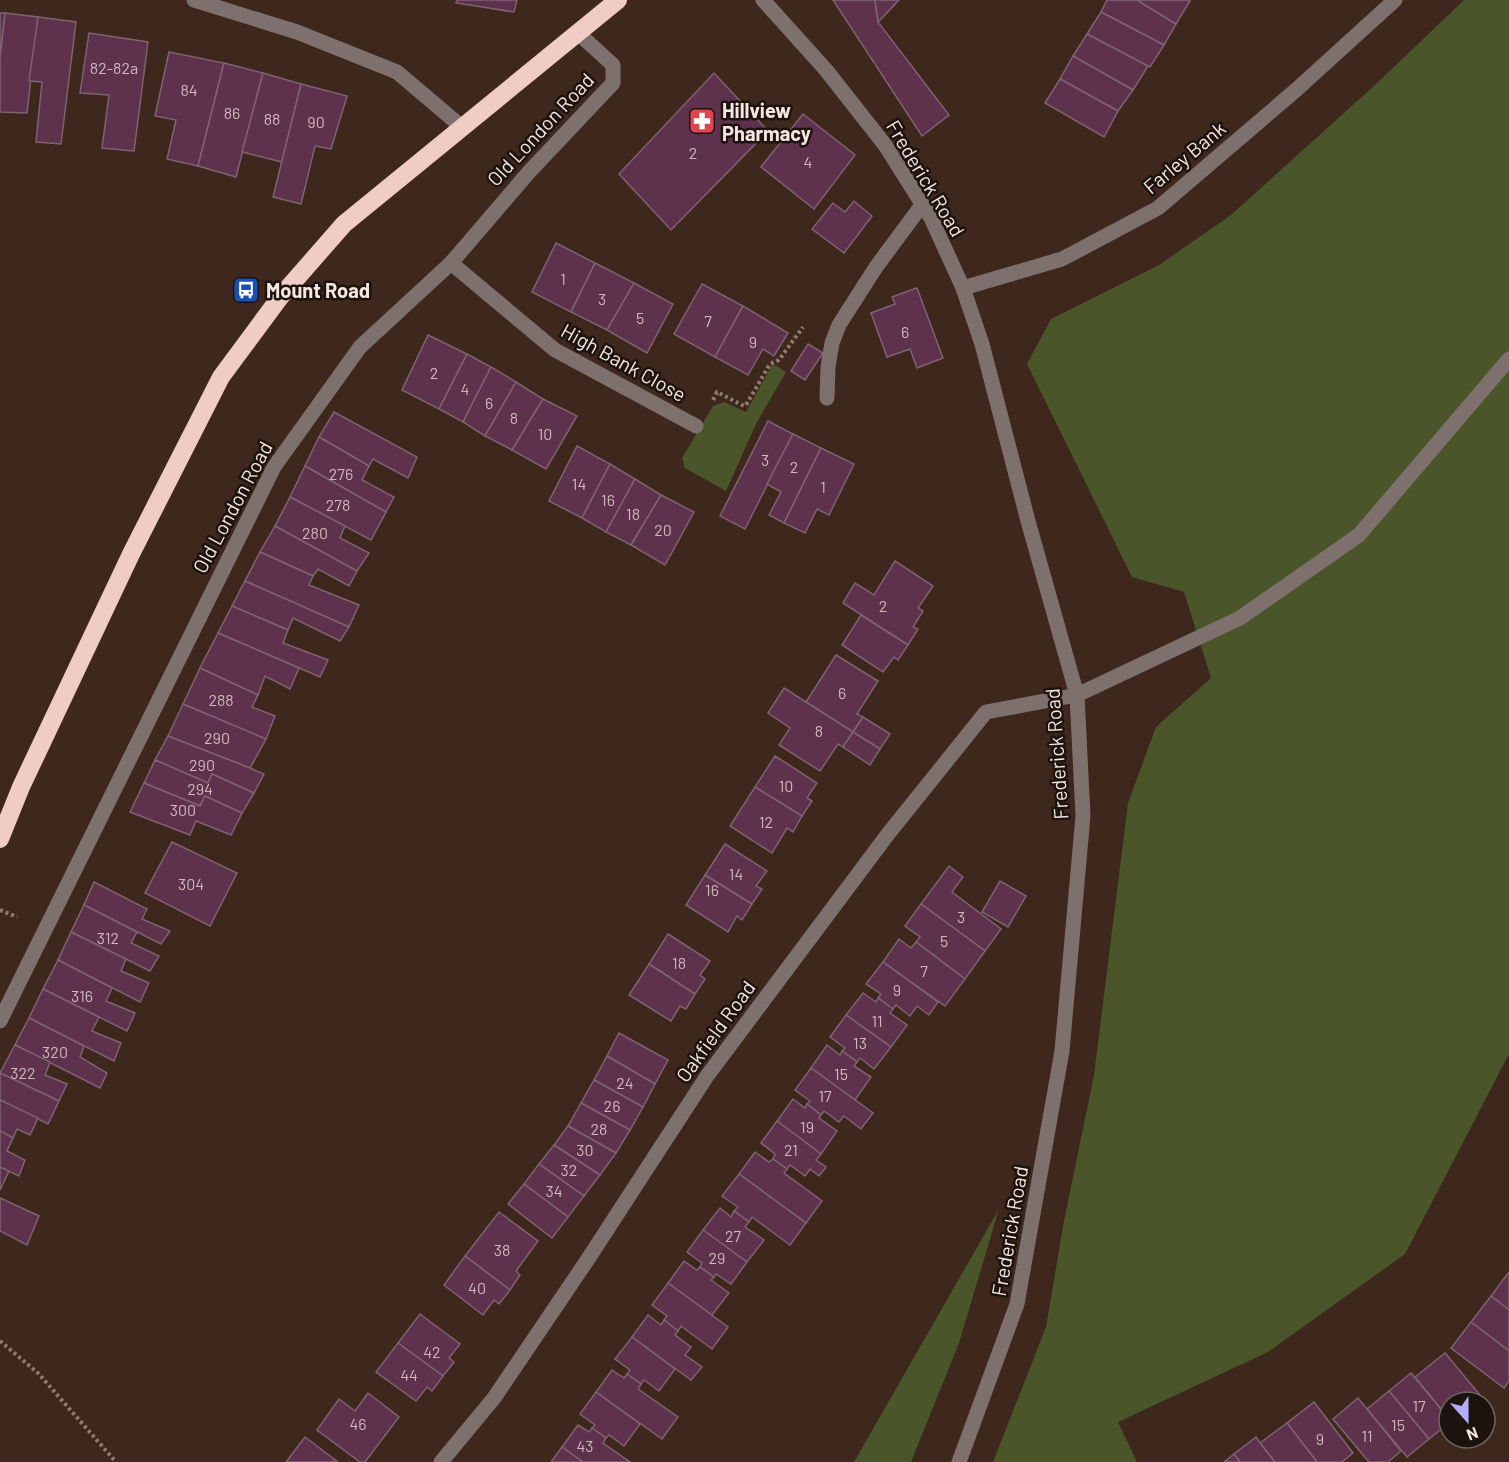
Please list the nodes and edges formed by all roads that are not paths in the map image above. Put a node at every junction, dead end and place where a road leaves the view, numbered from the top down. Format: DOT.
graph roads {
  1 [pos="194,0"];
  2 [pos="618,0"];
  3 [pos="763,0"];
  4 [pos="1395,0"];
  5 [pos="578,33"];
  6 [pos="463,129"];
  7 [pos="922,205"];
  8 [pos="451,262"];
  9 [pos="963,288"];
  10 [pos="1509,359"];
  11 [pos="827,398"];
  12 [pos="696,426"];
  13 [pos="1077,695"];
  14 [pos="0,839"];
  15 [pos="0,1021"];
  16 [pos="441,1462"];
  17 [pos="959,1462"];
  1 -- 6 [label="street"];
  2 -- 5 [label="highway, Old London Road"];
  3 -- 7 [label="street, Frederick Road"];
  4 -- 9 [label="street, Farley Bank"];
  5 -- 6 [label="highway, Old London Road"];
  5 -- 8 [label="street, Old London Road"];
  6 -- 14 [label="highway, Old London Road"];
  7 -- 9 [label="street, Frederick Road"];
  7 -- 11 [label="street"];
  8 -- 12 [label="street, High Bank Close"];
  8 -- 15 [label="street, Old London Road"];
  9 -- 13 [label="street, Frederick Road"];
  10 -- 13 [label="street, Oakfield Road"];
  13 -- 16 [label="street, Oakfield Road"];
  13 -- 17 [label="street, Frederick Road"];
}
